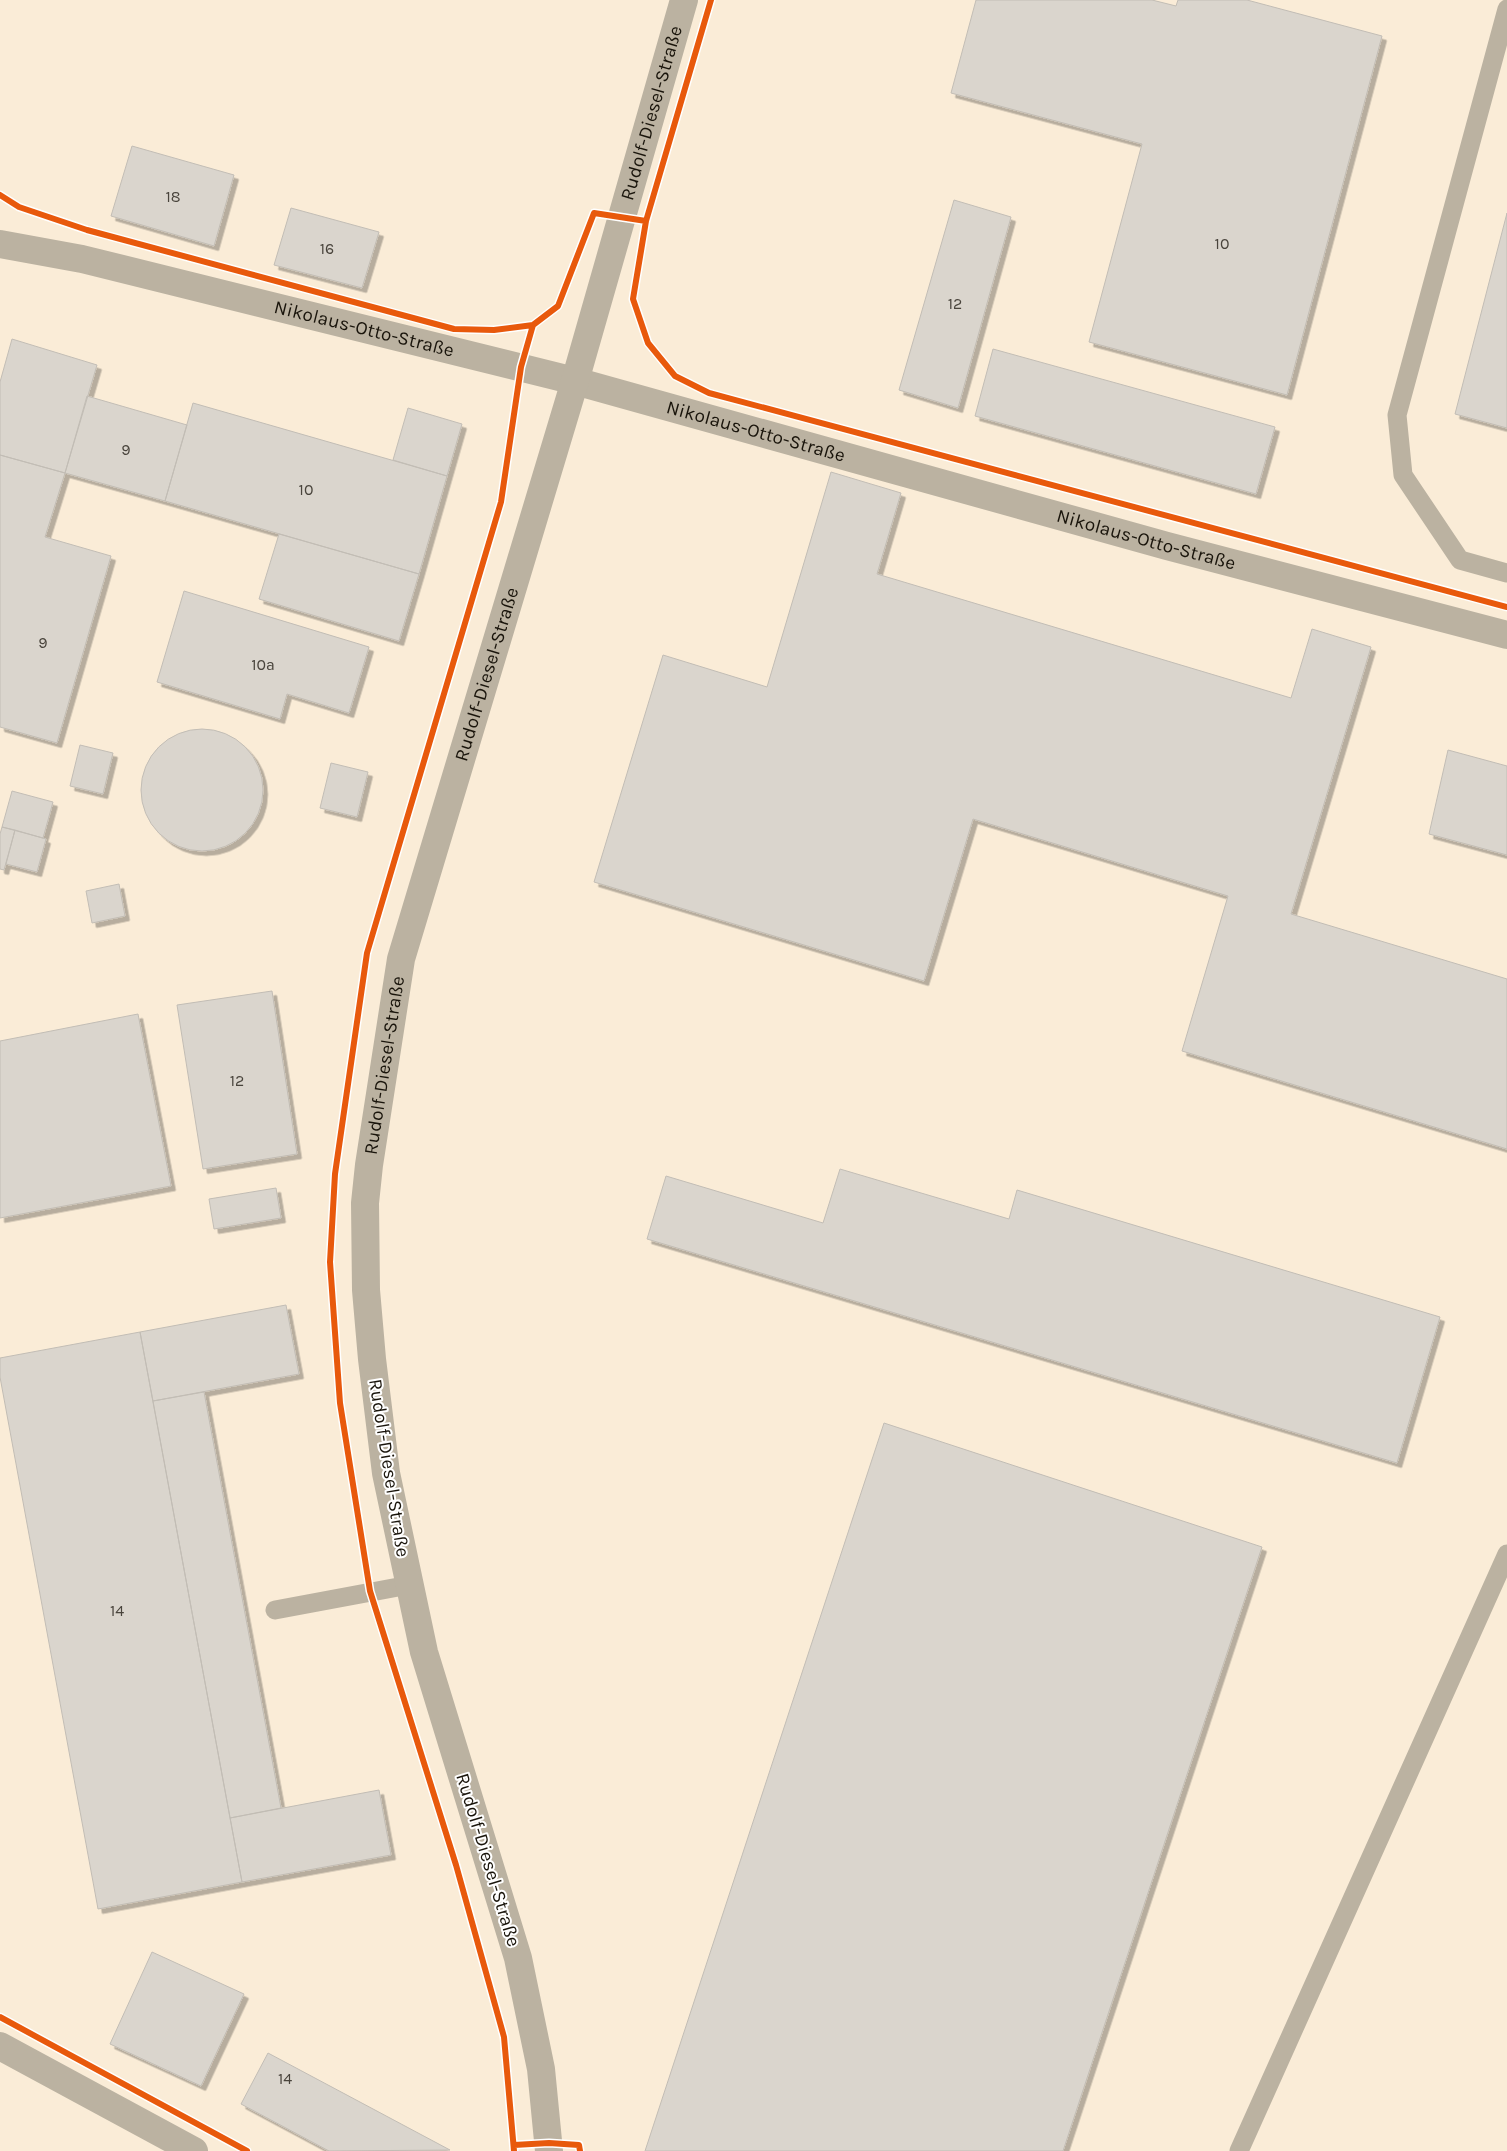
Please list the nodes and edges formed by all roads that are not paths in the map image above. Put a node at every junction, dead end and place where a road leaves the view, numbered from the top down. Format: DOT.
graph roads {
  1 [pos="684,0"];
  2 [pos="1507,8"];
  3 [pos="0,244"];
  4 [pos="575,381"];
  5 [pos="1507,573"];
  6 [pos="1507,636"];
  7 [pos="1507,1554"];
  8 [pos="409,1584"];
  9 [pos="275,1610"];
  10 [pos="0,2046"];
  11 [pos="194,2151"];
  12 [pos="549,2151"];
  13 [pos="1239,2151"];
  1 -- 4 [label="street, Rudolf-Diesel-Straße"];
  2 -- 5 [label="lane"];
  3 -- 4 [label="street, Nikolaus-Otto-Straße"];
  4 -- 6 [label="street, Nikolaus-Otto-Straße"];
  4 -- 8 [label="street, Rudolf-Diesel-Straße"];
  7 -- 13 [label="lane"];
  8 -- 9 [label="lane"];
  8 -- 12 [label="street, Rudolf-Diesel-Straße"];
  10 -- 11 [label="street"];
}
